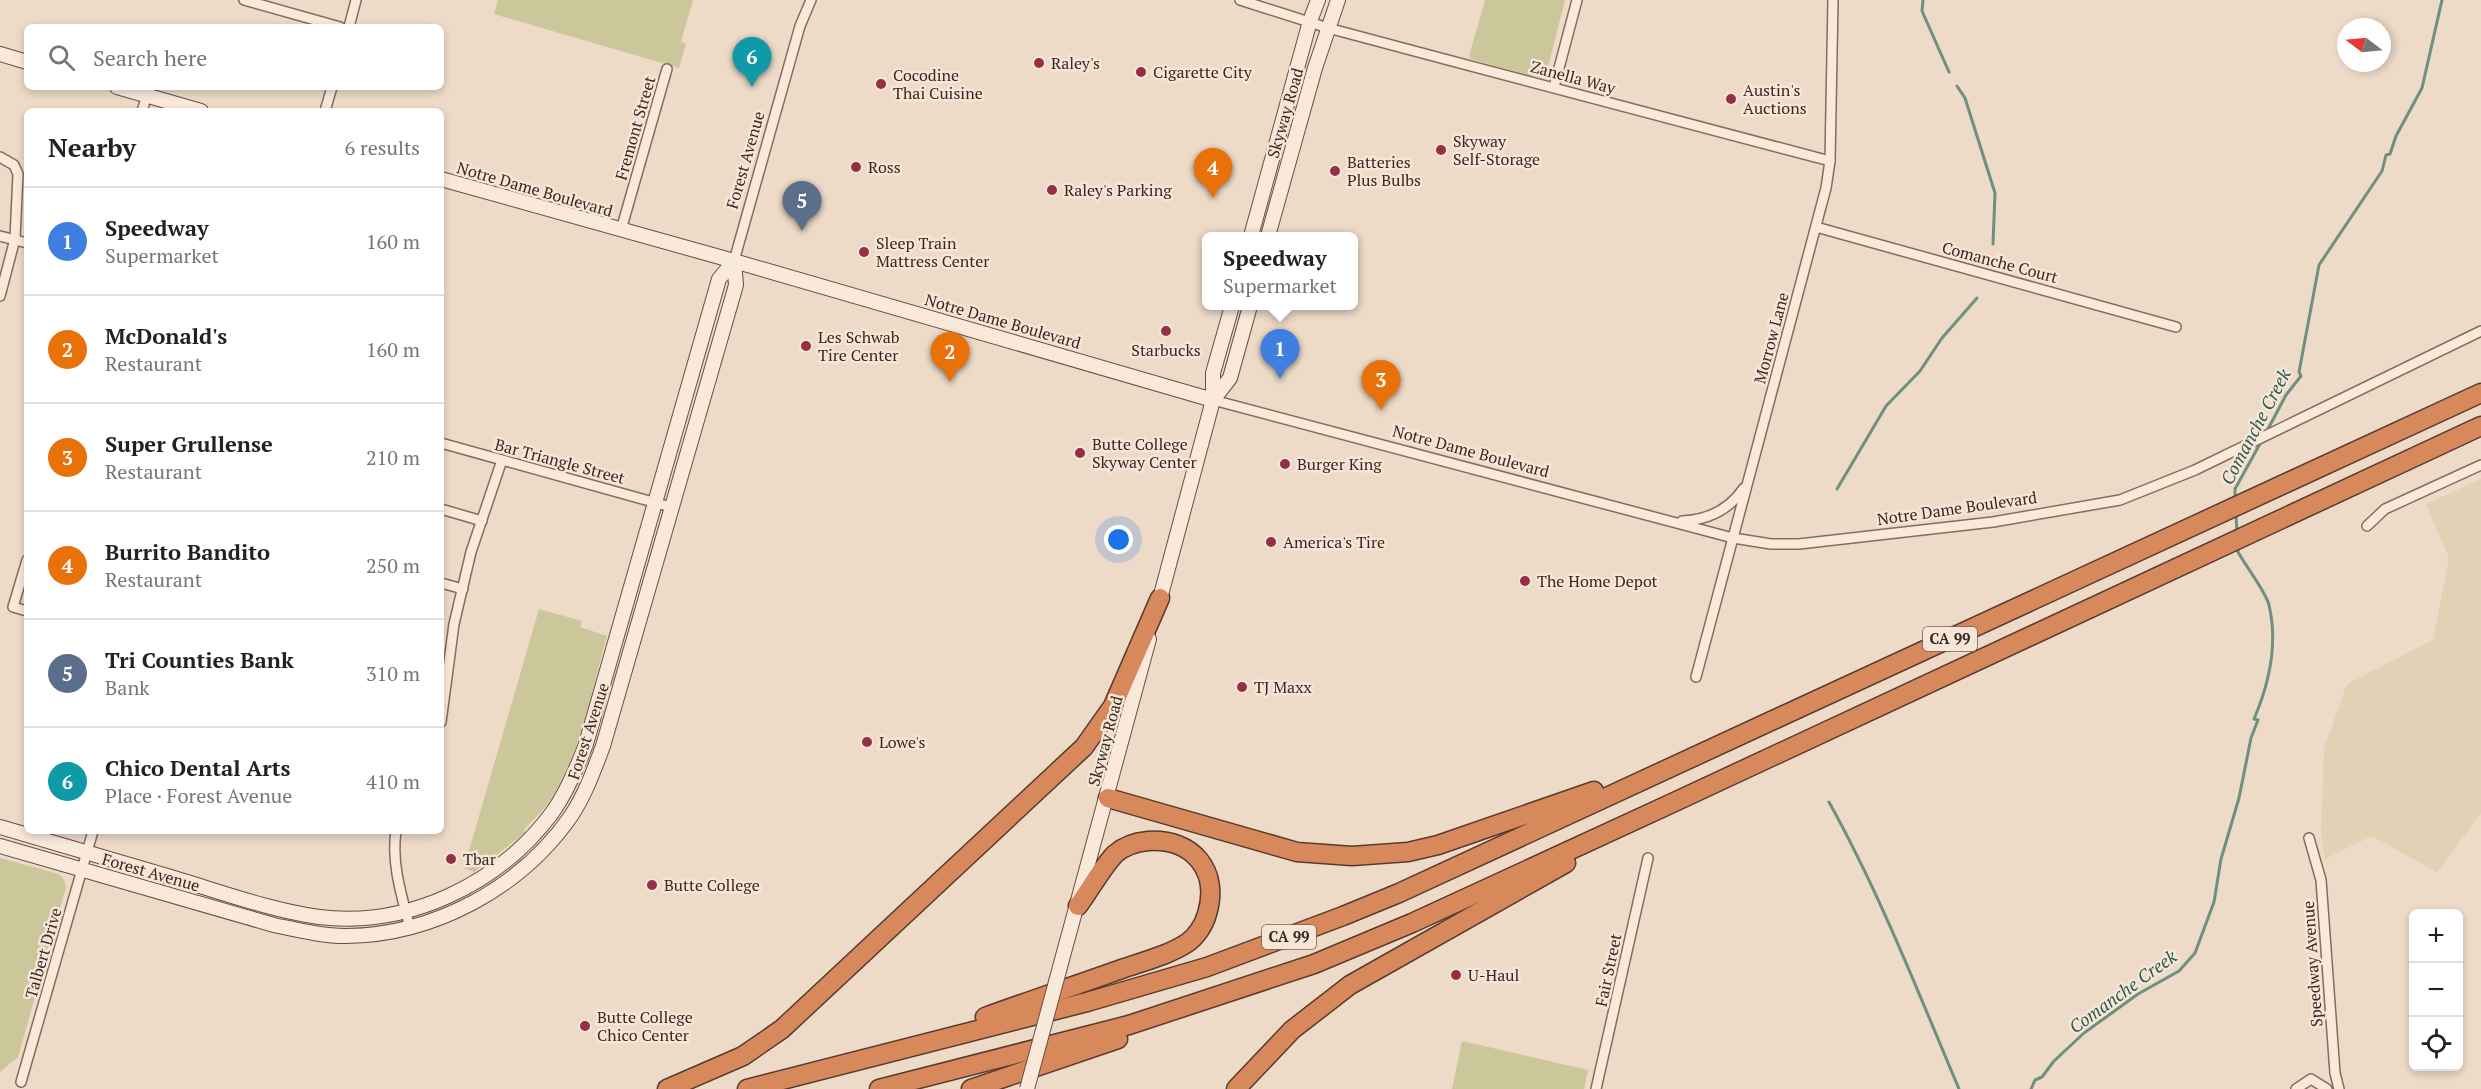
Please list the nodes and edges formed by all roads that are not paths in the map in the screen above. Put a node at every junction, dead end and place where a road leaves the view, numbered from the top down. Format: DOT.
graph roads {
  1 [pos="244,0"];
  2 [pos="356,0"];
  3 [pos="811,0"];
  4 [pos="1240,0"];
  5 [pos="1318,0"];
  6 [pos="1338,0"];
  7 [pos="1577,0"];
  8 [pos="1833,0"];
  9 [pos="1310,21"];
  10 [pos="329,24"];
  11 [pos="350,24"];
  12 [pos="1328,28"];
  13 [pos="0,54"];
  14 [pos="24,61"];
  15 [pos="667,69"];
  16 [pos="1554,87"];
  17 [pos="128,90"];
  18 [pos="331,90"];
  19 [pos="147,95"];
  20 [pos="143,108"];
  21 [pos="191,108"];
  22 [pos="326,108"];
  23 [pos="0,158"];
  24 [pos="1830,161"];
  25 [pos="444,180"];
  26 [pos="1816,227"];
  27 [pos="621,230"];
  28 [pos="1252,232"];
  29 [pos="1269,232"];
  30 [pos="0,236"];
  31 [pos="15,240"];
  32 [pos="24,242"];
  33 [pos="734,261"];
  34 [pos="0,296"];
  35 [pos="1231,310"];
  36 [pos="1249,310"];
  37 [pos="2176,327"];
  38 [pos="2481,331"];
  39 [pos="2481,393"];
  40 [pos="1213,400"];
  41 [pos="2481,426"];
  42 [pos="444,444"];
  43 [pos="502,460"];
  44 [pos="2481,465"];
  45 [pos="1748,481"];
  46 [pos="655,503"];
  47 [pos="671,507"];
  48 [pos="444,510"];
  49 [pos="482,521"];
  50 [pos="1670,521"];
  51 [pos="2367,526"];
  52 [pos="1733,538"];
  53 [pos="24,570"];
  54 [pos="444,584"];
  55 [pos="463,589"];
  56 [pos="1160,598"];
  57 [pos="24,610"];
  58 [pos="1696,677"];
  59 [pos="444,699"];
  60 [pos="1686,759"];
  61 [pos="1108,798"];
  62 [pos="1668,805"];
  63 [pos="0,827"];
  64 [pos="24,834"];
  65 [pos="24,834"];
  66 [pos="92,834"];
  67 [pos="395,834"];
  68 [pos="2308,838"];
  69 [pos="0,846"];
  70 [pos="87,852"];
  71 [pos="1648,858"];
  72 [pos="82,870"];
  73 [pos="1078,906"];
  74 [pos="406,911"];
  75 [pos="410,928"];
  76 [pos="1214,999"];
  77 [pos="870,1057"];
  78 [pos="21,1082"];
  79 [pos="667,1089"];
  80 [pos="747,1089"];
  81 [pos="879,1089"];
  82 [pos="971,1089"];
  83 [pos="1027,1089"];
  84 [pos="1236,1089"];
  85 [pos="1596,1089"];
  86 [pos="2296,1089"];
  87 [pos="2327,1089"];
  88 [pos="2339,1089"];
  1 -- 10 [label="street"];
  2 -- 11 [label="street"];
  3 -- 33 [label="street, Forest Avenue"];
  4 -- 9 [label="street"];
  5 -- 9 [label="street, Skyway Road"];
  6 -- 12 [label="street, Skyway Road"];
  7 -- 16 [label="street"];
  8 -- 24 [label="street, Morrow Lane"];
  9 -- 12 [label="street, Zanella Way"];
  9 -- 28 [label="street, Skyway Road"];
  12 -- 16 [label="street, Zanella Way"];
  12 -- 29 [label="street, Skyway Road"];
  13 -- 14 [label="street"];
  15 -- 27 [label="street, Fremont Street"];
  16 -- 24 [label="street, Zanella Way"];
  17 -- 19 [label="street"];
  18 -- 22 [label="street"];
  19 -- 20 [label="street"];
  19 -- 21 [label="street"];
  23 -- 31 [label="street"];
  24 -- 26 [label="street, Morrow Lane"];
  25 -- 27 [label="street, Notre Dame Boulevard"];
  26 -- 37 [label="street, Comanche Court"];
  26 -- 45 [label="street, Morrow Lane"];
  27 -- 33 [label="street, Notre Dame Boulevard"];
  30 -- 31 [label="street"];
  31 -- 32 [label="street"];
  31 -- 34 [label="street"];
  33 -- 40 [label="street, Notre Dame Boulevard"];
  33 -- 46 [label="street, Forest Avenue"];
  33 -- 47 [label="street, Forest Avenue"];
  35 -- 40 [label="street, Skyway Road"];
  36 -- 40 [label="street, Skyway Road"];
  38 -- 52 [label="street, Notre Dame Boulevard"];
  39 -- 60 [label="highway, CA 99"];
  40 -- 50 [label="street, Notre Dame Boulevard"];
  40 -- 56 [label="street, Skyway Road"];
  41 -- 62 [label="highway, CA 99"];
  42 -- 43 [label="street, Bar Triangle Street"];
  43 -- 46 [label="street, Bar Triangle Street"];
  43 -- 49 [label="street"];
  44 -- 51 [label="street"];
  45 -- 50 [label="street"];
  45 -- 52 [label="street, Morrow Lane"];
  46 -- 47 [label="street, Bar Triangle Street"];
  46 -- 74 [label="street, Forest Avenue"];
  47 -- 75 [label="street, Forest Avenue"];
  48 -- 49 [label="street"];
  49 -- 55 [label="street"];
  50 -- 52 [label="street, Notre Dame Boulevard"];
  52 -- 58 [label="street, Morrow Lane"];
  53 -- 57 [label="street"];
  54 -- 55 [label="street"];
  55 -- 59 [label="street"];
  56 -- 61 [label="street, Skyway Road"];
  56 -- 79 [label="highway"];
  60 -- 61 [label="highway"];
  60 -- 77 [label="highway, CA 99"];
  61 -- 73 [label="street, Skyway Road"];
  62 -- 76 [label="highway, CA 99"];
  62 -- 84 [label="highway"];
  63 -- 65 [label="street, Forest Avenue"];
  64 -- 70 [label="street, Forest Avenue"];
  66 -- 70 [label="street, Talbert Drive"];
  67 -- 74 [label="street"];
  68 -- 88 [label="street, Speedway Avenue"];
  69 -- 72 [label="street, Forest Avenue"];
  70 -- 72 [label="street, Talbert Drive"];
  70 -- 74 [label="street, Forest Avenue"];
  71 -- 85 [label="street, Fair Street"];
  72 -- 75 [label="street, Forest Avenue"];
  72 -- 78 [label="street, Talbert Drive"];
  73 -- 77 [label="highway"];
  73 -- 83 [label="street, Skyway Road, bridge"];
  74 -- 75 [label="street"];
  76 -- 81 [label="highway, CA 99"];
  76 -- 82 [label="highway"];
  77 -- 80 [label="highway, CA 99"];
  86 -- 87 [label="street"];
}
